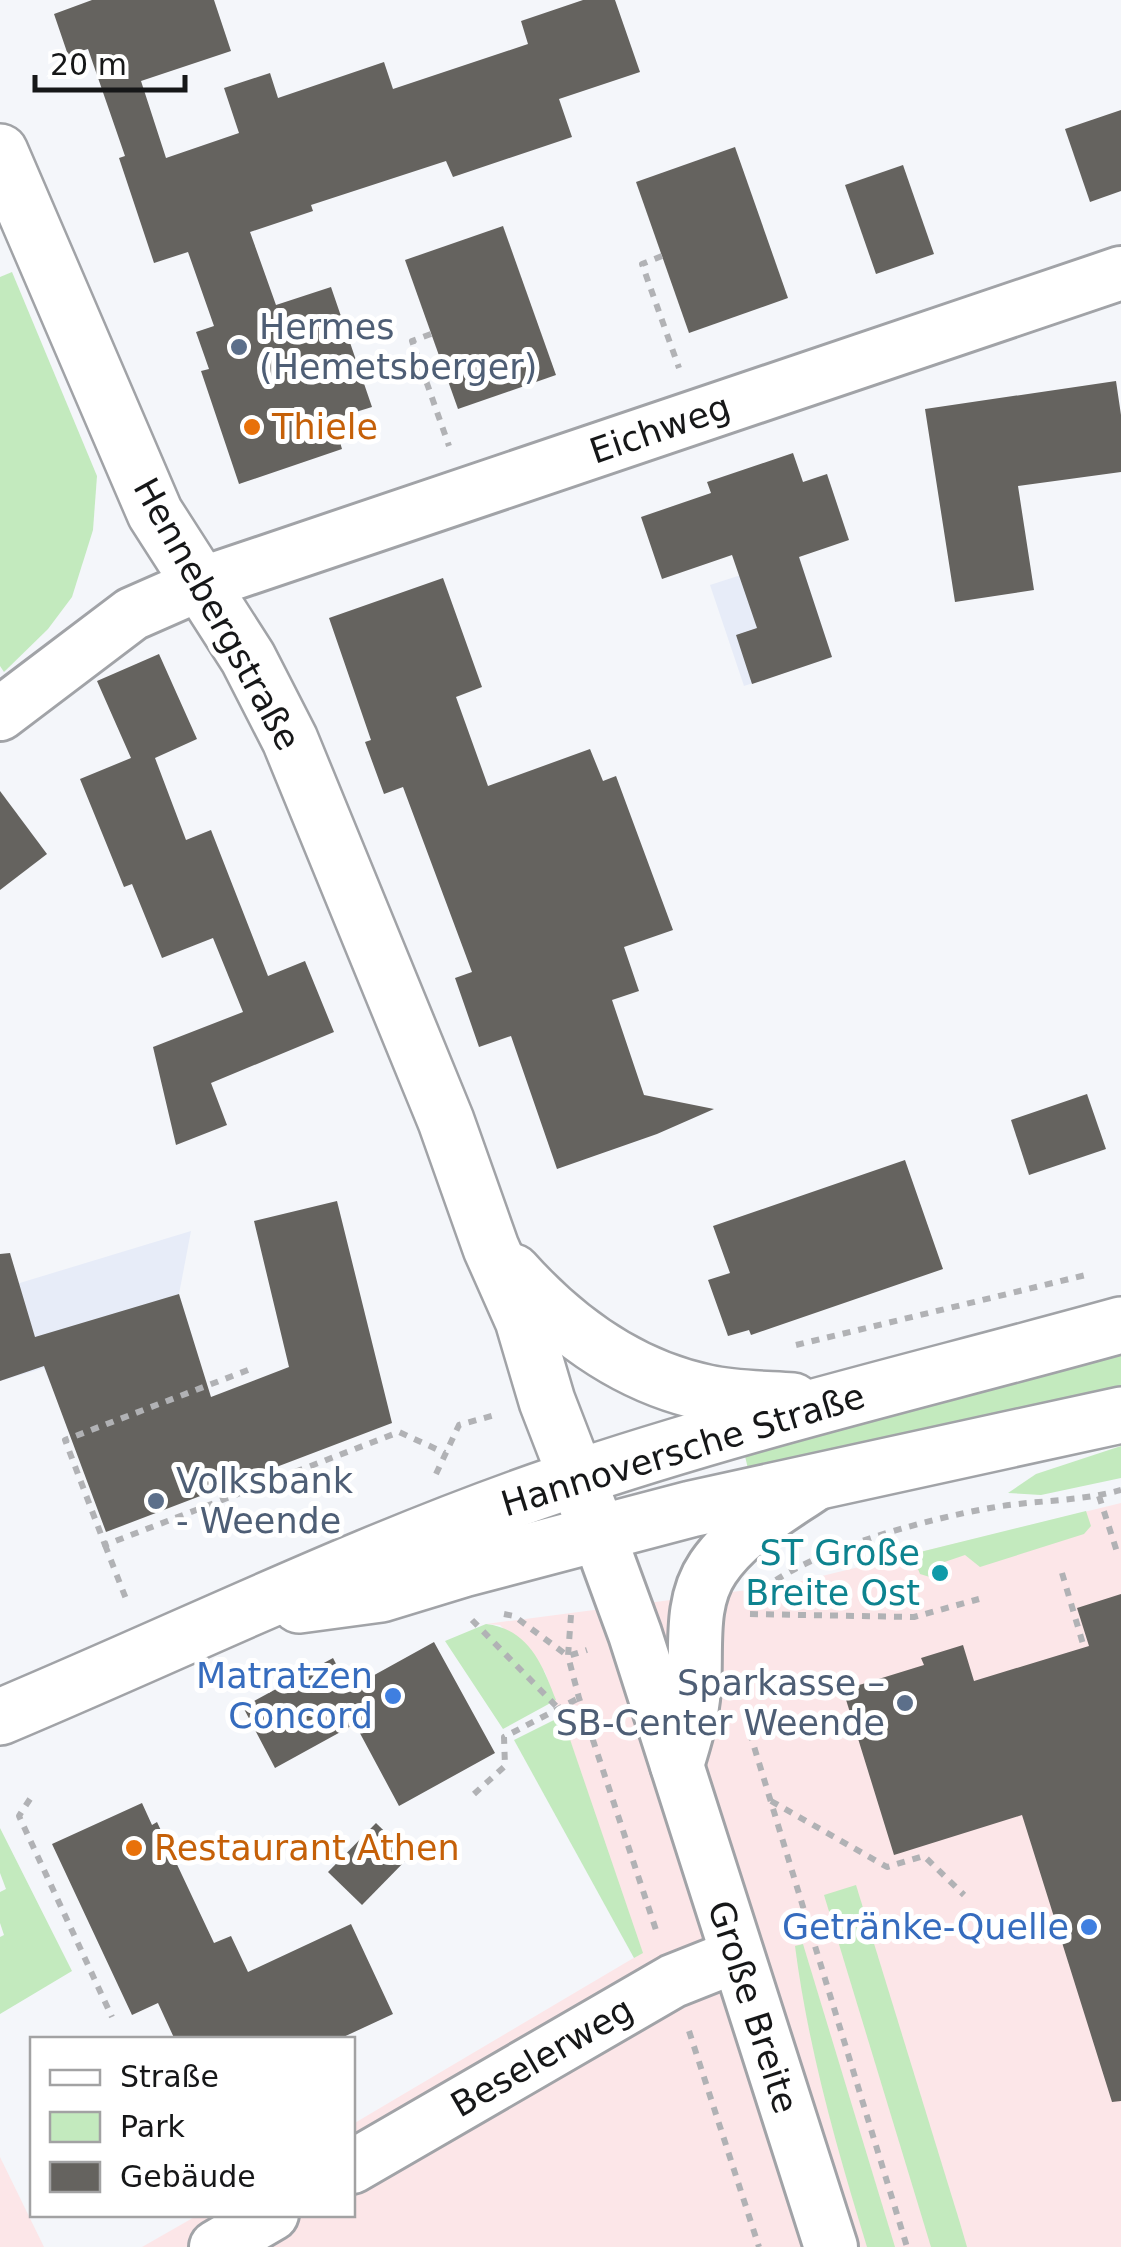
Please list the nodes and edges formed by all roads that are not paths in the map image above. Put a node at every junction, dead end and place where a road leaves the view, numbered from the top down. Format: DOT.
graph roads {
  1 [pos="0,152"];
  2 [pos="1121,273"];
  3 [pos="198,585"];
  4 [pos="0,714"];
  5 [pos="490,1248"];
  6 [pos="1121,1325"];
  7 [pos="826,1404"];
  8 [pos="1121,1415"];
  9 [pos="568,1481"];
  10 [pos="815,1484"];
  11 [pos="588,1536"];
  12 [pos="256,1608"];
  13 [pos="0,1717"];
  14 [pos="677,1766"];
  15 [pos="736,1956"];
  16 [pos="355,2166"];
  17 [pos="267,2217"];
  18 [pos="216,2247"];
  19 [pos="831,2247"];
  1 -- 3 [label="street, Hennebergstraße"];
  2 -- 3 [label="street, Eichweg"];
  3 -- 4 [label="street, Eichweg"];
  3 -- 5 [label="street, Hennebergstraße"];
  5 -- 7 [label="street"];
  5 -- 9 [label="street, Hennebergstraße"];
  6 -- 7 [label="street, Hannoversche Straße"];
  7 -- 9 [label="street, Hannoversche Straße"];
  8 -- 10 [label="street, Hannoversche Straße"];
  9 -- 11 [label="street, Große Breite"];
  9 -- 12 [label="street, Hannoversche Straße"];
  10 -- 11 [label="street, Hannoversche Straße"];
  10 -- 14 [label="street"];
  11 -- 12 [label="street, Hannoversche Straße"];
  11 -- 14 [label="street, Große Breite"];
  12 -- 13 [label="street, Hannoversche Straße"];
  14 -- 15 [label="street, Große Breite"];
  15 -- 16 [label="street, Beselerweg"];
  15 -- 19 [label="street, Große Breite"];
  17 -- 18 [label="street"];
}
